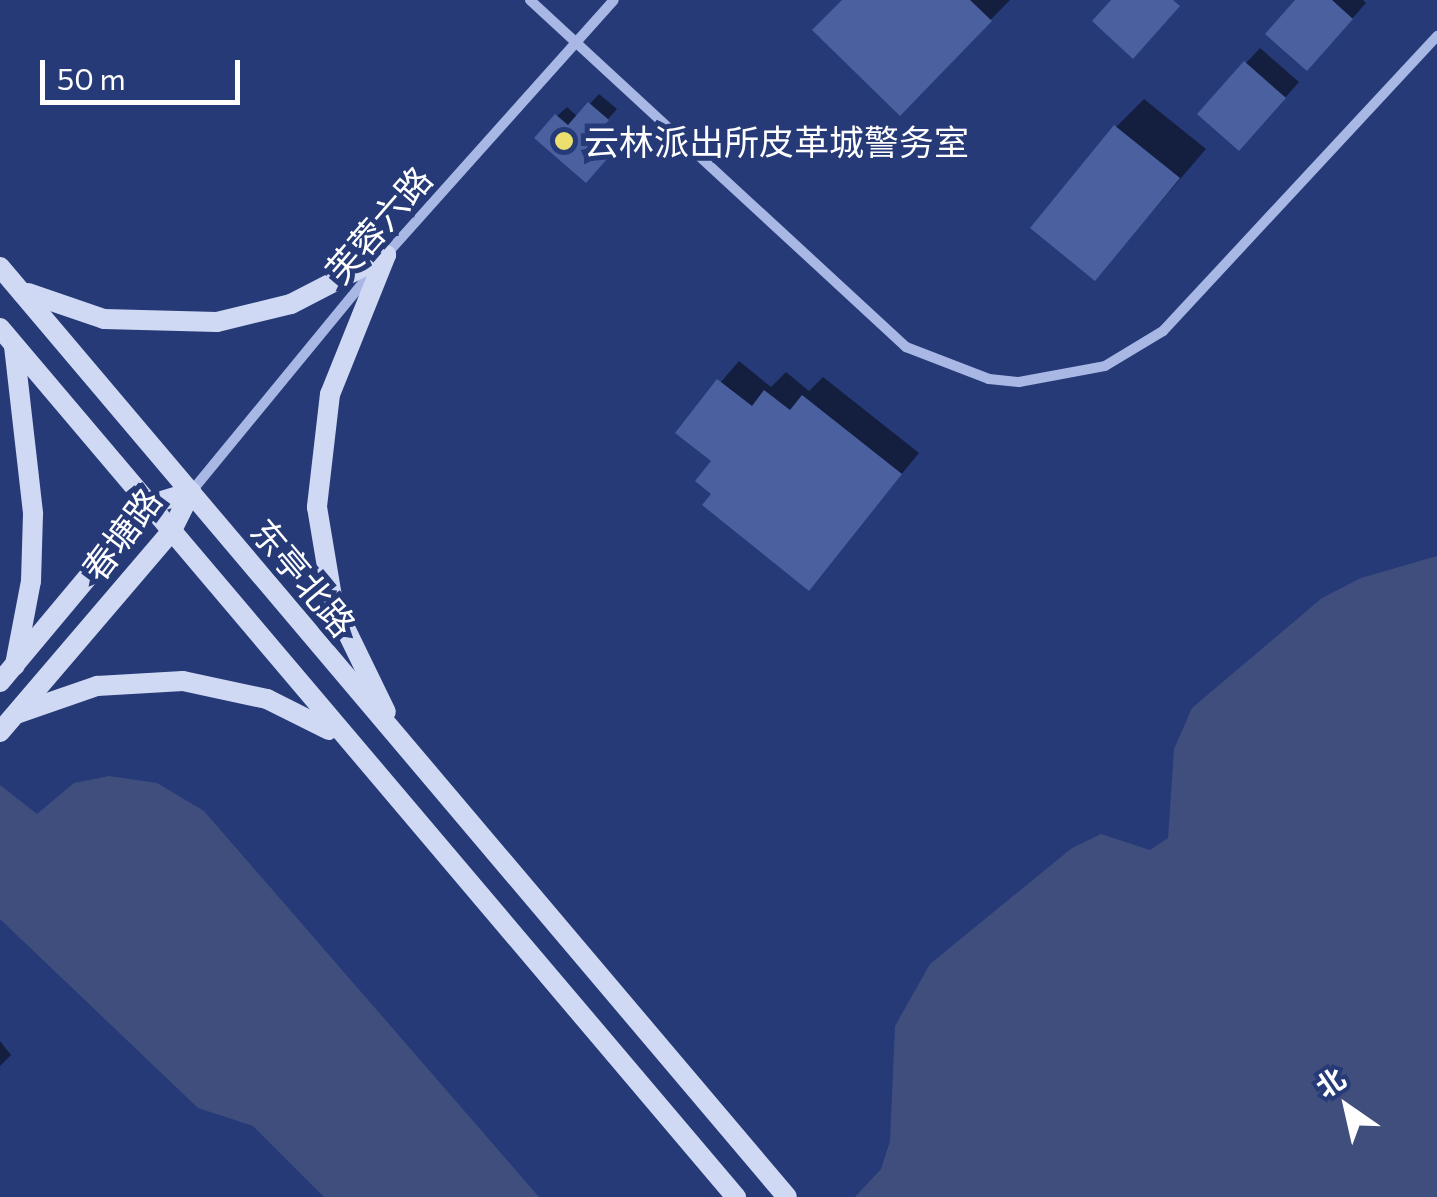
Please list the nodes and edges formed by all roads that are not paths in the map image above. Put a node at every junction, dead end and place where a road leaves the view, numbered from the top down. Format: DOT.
graph roads {
  1 [pos="530,0"];
  2 [pos="614,0"];
  3 [pos="1437,36"];
  4 [pos="578,40"];
  5 [pos="386,255"];
  6 [pos="5,272"];
  7 [pos="7,336"];
  8 [pos="191,492"];
  9 [pos="148,505"];
  10 [pos="171,532"];
  11 [pos="15,665"];
  12 [pos="0,682"];
  13 [pos="16,714"];
  14 [pos="0,732"];
  15 [pos="342,738"];
  16 [pos="413,760"];
  17 [pos="736,1197"];
  18 [pos="787,1197"];
  1 -- 4 [label="street"];
  2 -- 4 [label="street, 芙蓉六路"];
  3 -- 4 [label="street"];
  4 -- 5 [label="street, 芙蓉六路"];
  5 -- 6 [label="main road"];
  5 -- 8 [label="street, 芙蓉六路"];
  5 -- 16 [label="main road"];
  6 -- 8 [label="main road, 东亭北路"];
  7 -- 9 [label="main road, 东亭北路"];
  7 -- 11 [label="main road"];
  8 -- 9 [label="main road, 春塘路"];
  8 -- 10 [label="main road, 春塘路"];
  8 -- 16 [label="main road, 东亭北路"];
  9 -- 10 [label="main road, 东亭北路"];
  9 -- 11 [label="main road, 春塘路"];
  10 -- 13 [label="main road, 春塘路"];
  10 -- 15 [label="main road, 东亭北路"];
  11 -- 12 [label="main road, 春塘路"];
  13 -- 14 [label="main road, 春塘路"];
  13 -- 15 [label="main road"];
  15 -- 17 [label="main road, 东亭北路"];
  16 -- 18 [label="main road, 东亭北路"];
}
